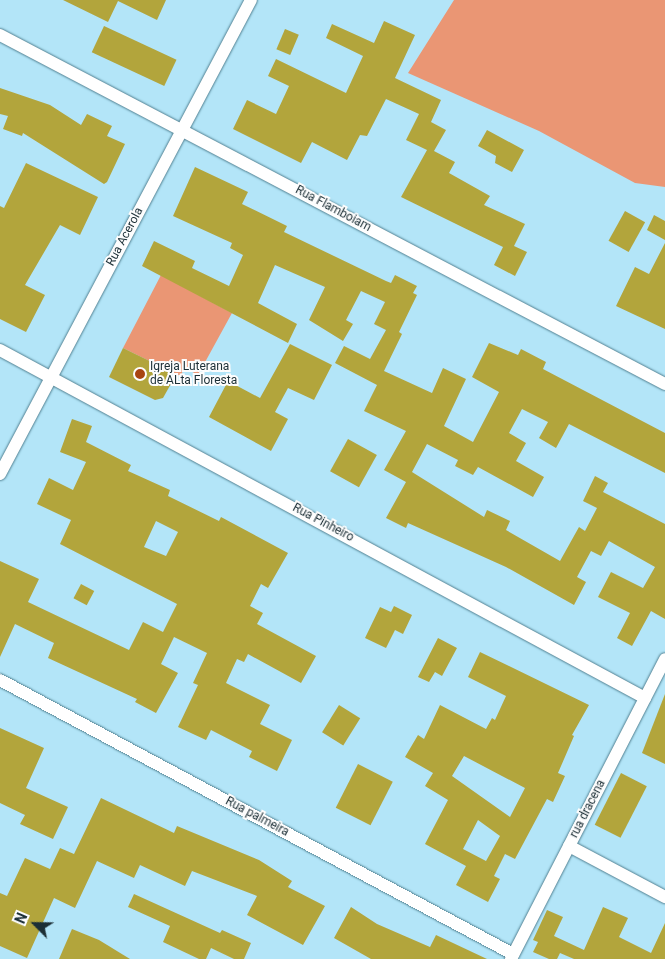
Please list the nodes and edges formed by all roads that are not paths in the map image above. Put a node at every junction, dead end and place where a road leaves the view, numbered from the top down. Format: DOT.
graph roads {
  1 [pos="251,0"];
  2 [pos="0,35"];
  3 [pos="182,129"];
  4 [pos="0,350"];
  5 [pos="51,376"];
  6 [pos="665,384"];
  7 [pos="0,474"];
  8 [pos="665,659"];
  9 [pos="0,680"];
  10 [pos="645,698"];
  11 [pos="569,846"];
  12 [pos="665,897"];
  13 [pos="512,957"];
  1 -- 3 [label="street, Rua Acerola"];
  2 -- 3 [label="street, Rua Flamboiam"];
  3 -- 5 [label="street, Rua Acerola"];
  3 -- 6 [label="street, Rua Flamboiam"];
  4 -- 5 [label="street, Rua Pinheiro"];
  5 -- 7 [label="street, Rua Acerola"];
  5 -- 10 [label="street, Rua Pinheiro"];
  8 -- 10 [label="street, rua dracena"];
  9 -- 13 [label="street, Rua palmeira"];
  10 -- 11 [label="street, rua dracena"];
  11 -- 12 [label="street"];
  11 -- 13 [label="street, rua dracena"];
}
